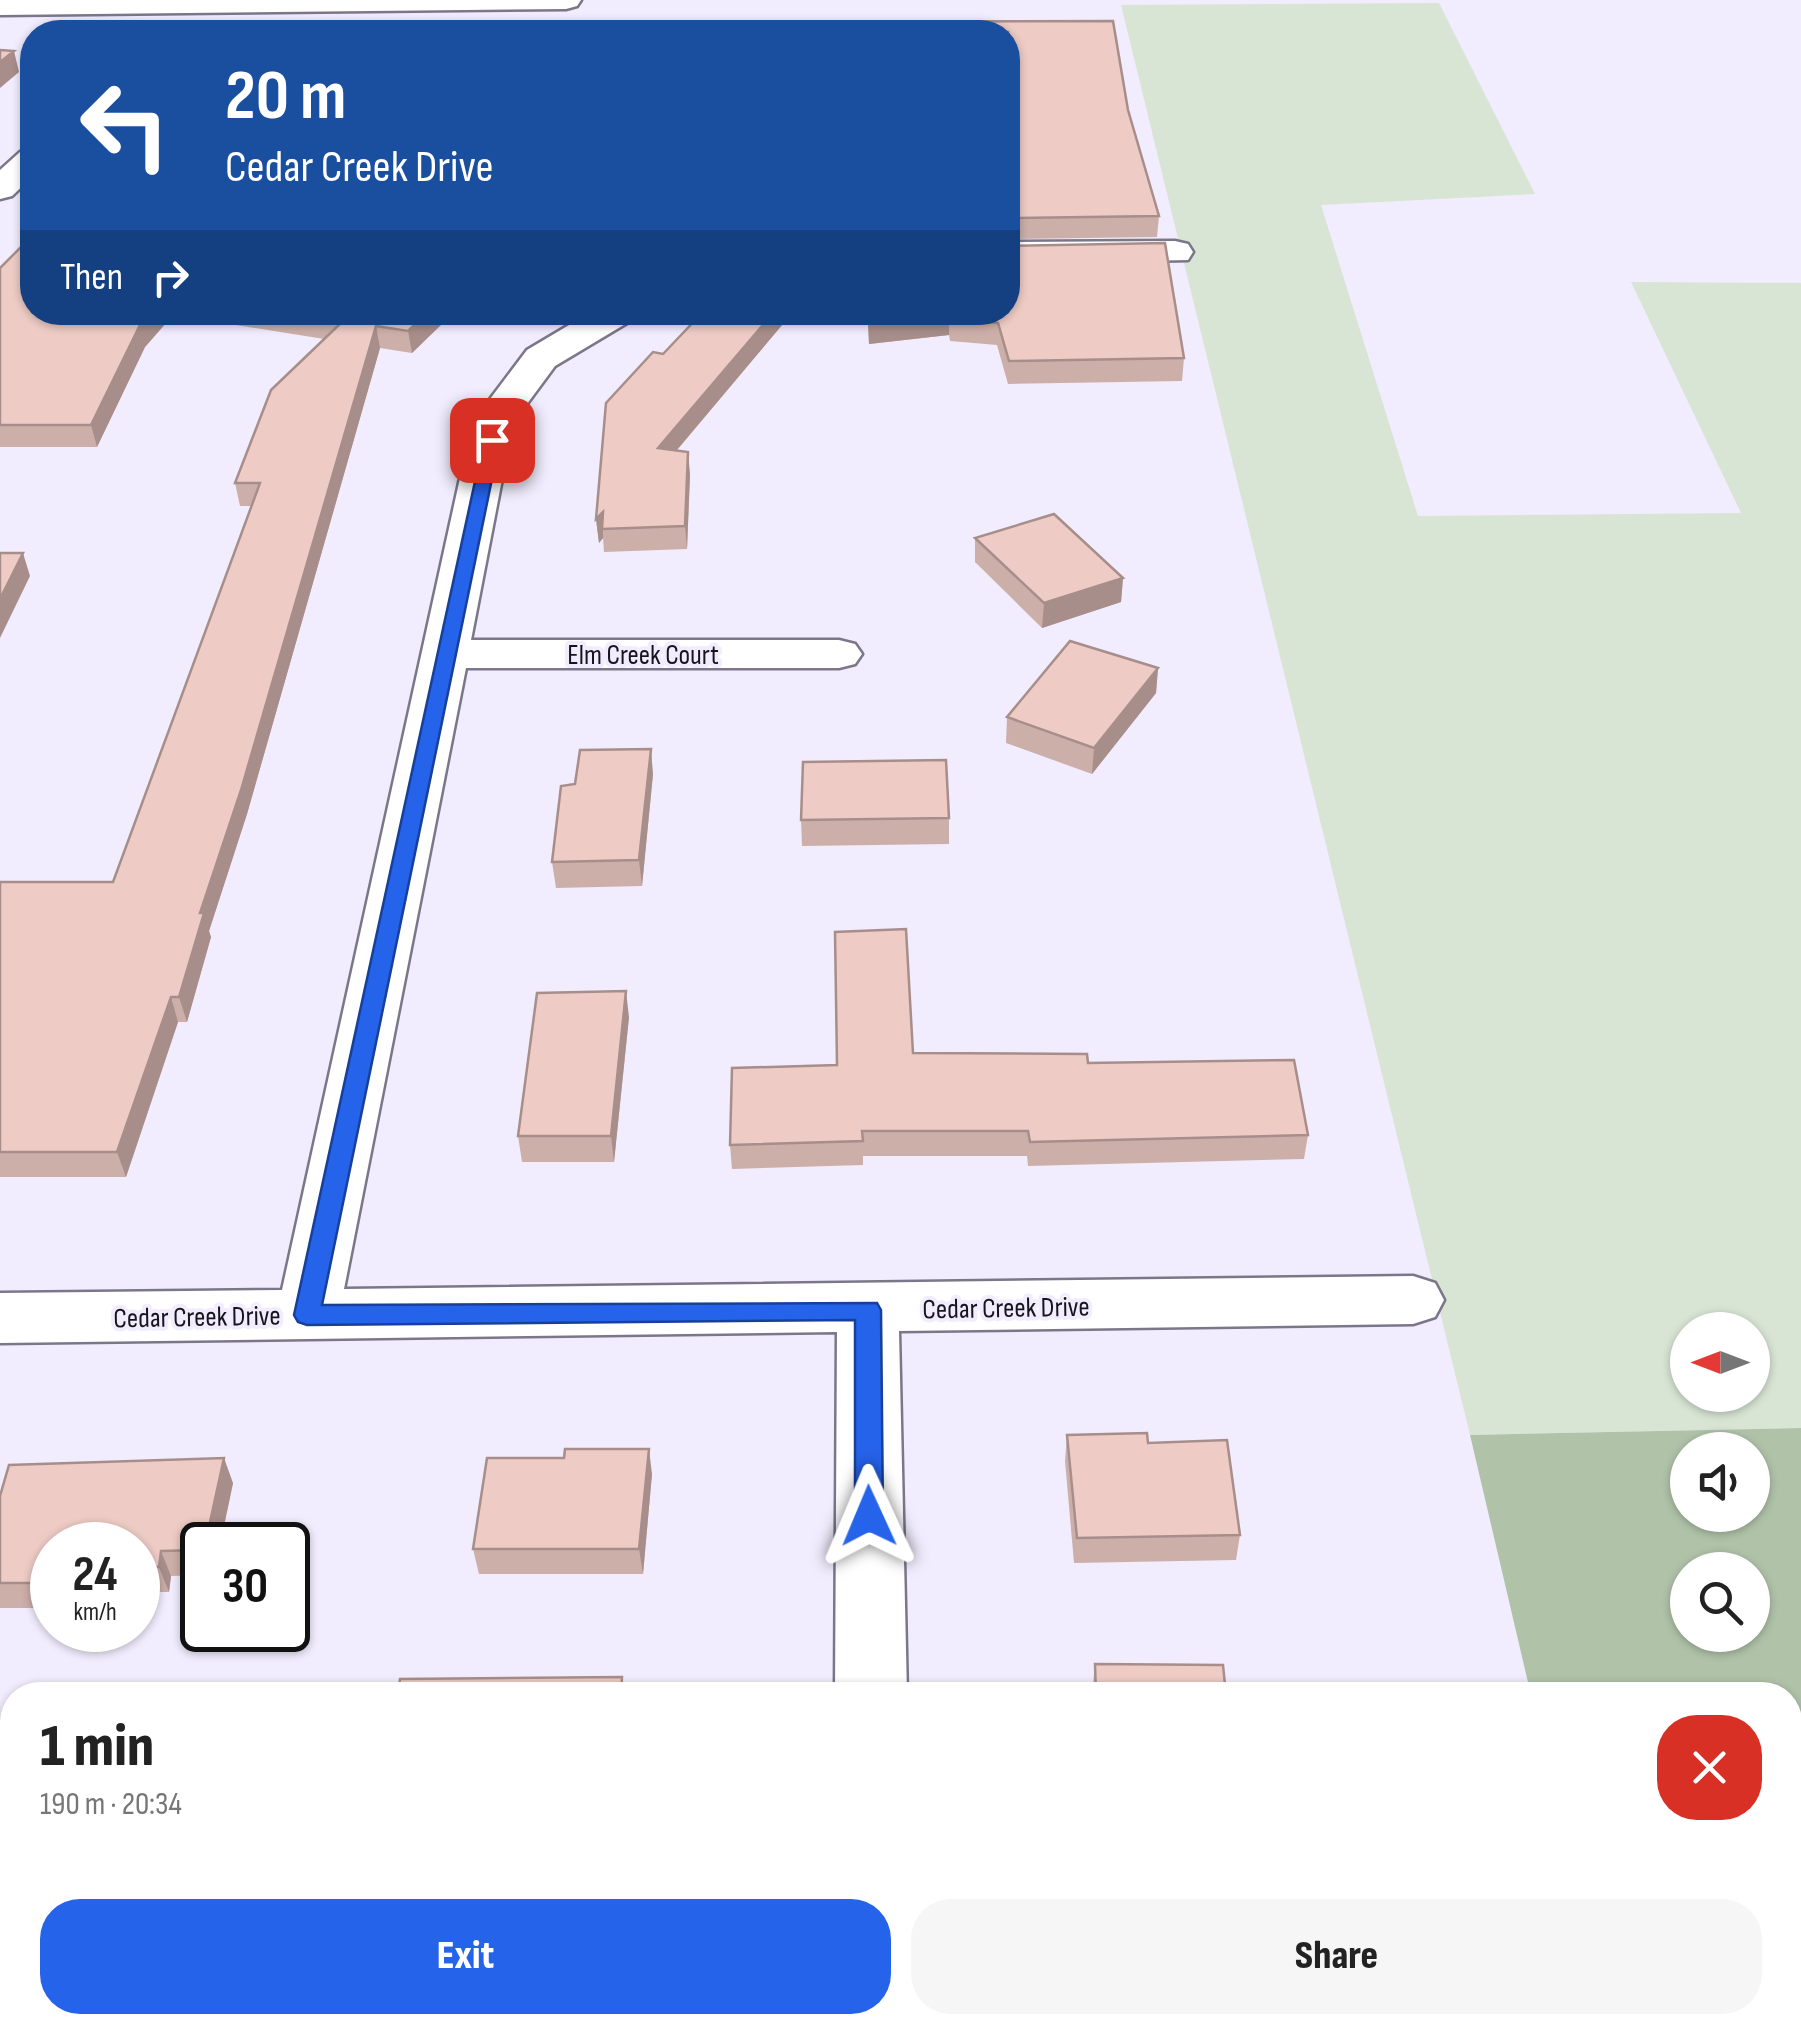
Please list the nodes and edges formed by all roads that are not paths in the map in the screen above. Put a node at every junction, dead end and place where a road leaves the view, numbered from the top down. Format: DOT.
graph roads {
  1 [pos="566,0"];
  2 [pos="176,2"];
  3 [pos="0,6"];
  4 [pos="20,170"];
  5 [pos="0,189"];
  6 [pos="1175,252"];
  7 [pos="1020,253"];
  8 [pos="596,325"];
  9 [pos="446,654"];
  10 [pos="840,654"];
  11 [pos="1413,1300"];
  12 [pos="868,1310"];
  13 [pos="307,1315"];
  14 [pos="0,1318"];
  15 [pos="871,1682"];
  1 -- 2 [label="street"];
  2 -- 3 [label="street"];
  4 -- 5 [label="street"];
  6 -- 7 [label="street"];
  8 -- 9 [label="street"];
  9 -- 10 [label="street, Elm Creek Court"];
  9 -- 13 [label="street"];
  11 -- 12 [label="street, Cedar Creek Drive"];
  12 -- 13 [label="street, Cedar Creek Drive"];
  12 -- 15 [label="street"];
  13 -- 14 [label="street, Cedar Creek Drive"];
}
